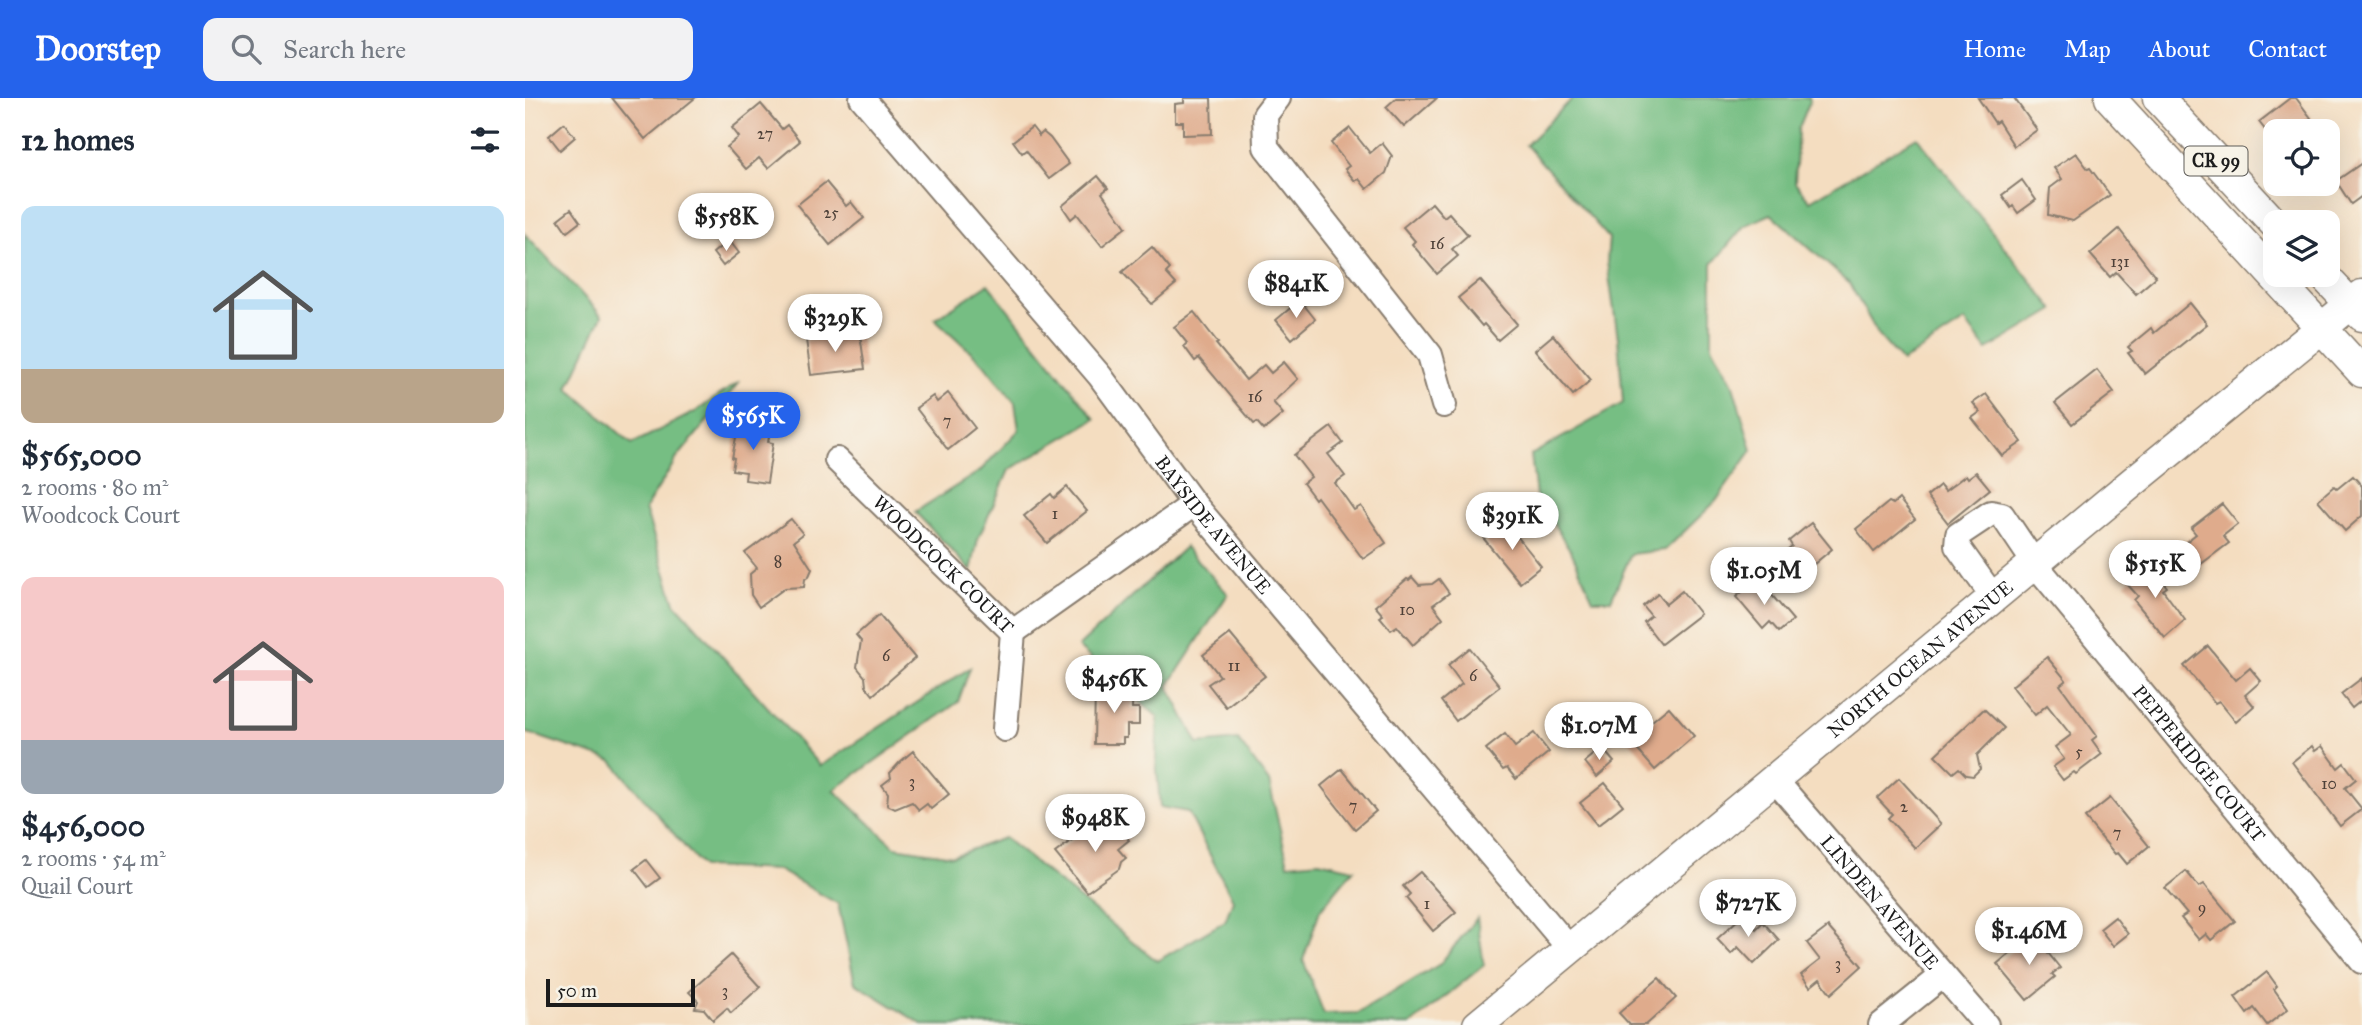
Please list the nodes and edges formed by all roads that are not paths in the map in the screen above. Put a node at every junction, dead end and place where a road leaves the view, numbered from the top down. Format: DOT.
graph roads {
  1 [pos="862,98"];
  2 [pos="1277,98"];
  3 [pos="2110,98"];
  4 [pos="2158,98"];
  5 [pos="2263,211"];
  6 [pos="2337,287"];
  7 [pos="2358,305"];
  8 [pos="2321,328"];
  9 [pos="2362,372"];
  10 [pos="1444,405"];
  11 [pos="837,460"];
  12 [pos="1194,504"];
  13 [pos="2035,564"];
  14 [pos="1994,598"];
  15 [pos="1013,632"];
  16 [pos="1005,729"];
  17 [pos="1775,780"];
  18 [pos="1570,949"];
  19 [pos="2362,961"];
  20 [pos="1942,976"];
  21 [pos="1478,1025"];
  22 [pos="1881,1025"];
  23 [pos="1986,1025"];
  1 -- 12 [label="street, BAYSIDE AVENUE"];
  2 -- 10 [label="street"];
  3 -- 8 [label="main road, CR 99"];
  4 -- 5 [label="main road, CR 99"];
  6 -- 7 [label="main road"];
  7 -- 8 [label="main road, NORTH OCEAN AVENUE"];
  8 -- 9 [label="main road, CR 99"];
  8 -- 13 [label="main road, NORTH OCEAN AVENUE"];
  11 -- 15 [label="street, WOODCOCK COURT"];
  12 -- 15 [label="street, WOODCOCK COURT"];
  12 -- 18 [label="street, BAYSIDE AVENUE"];
  13 -- 14 [label="main road, NORTH OCEAN AVENUE"];
  13 -- 14 [label="street, PEPPERIDGE COURT"];
  13 -- 19 [label="street, PEPPERIDGE COURT"];
  14 -- 17 [label="main road, NORTH OCEAN AVENUE"];
  15 -- 16 [label="street"];
  17 -- 18 [label="main road, NORTH OCEAN AVENUE"];
  17 -- 20 [label="street, LINDEN AVENUE"];
  18 -- 21 [label="main road, NORTH OCEAN AVENUE"];
  20 -- 22 [label="street"];
  20 -- 23 [label="street, LINDEN AVENUE"];
}
